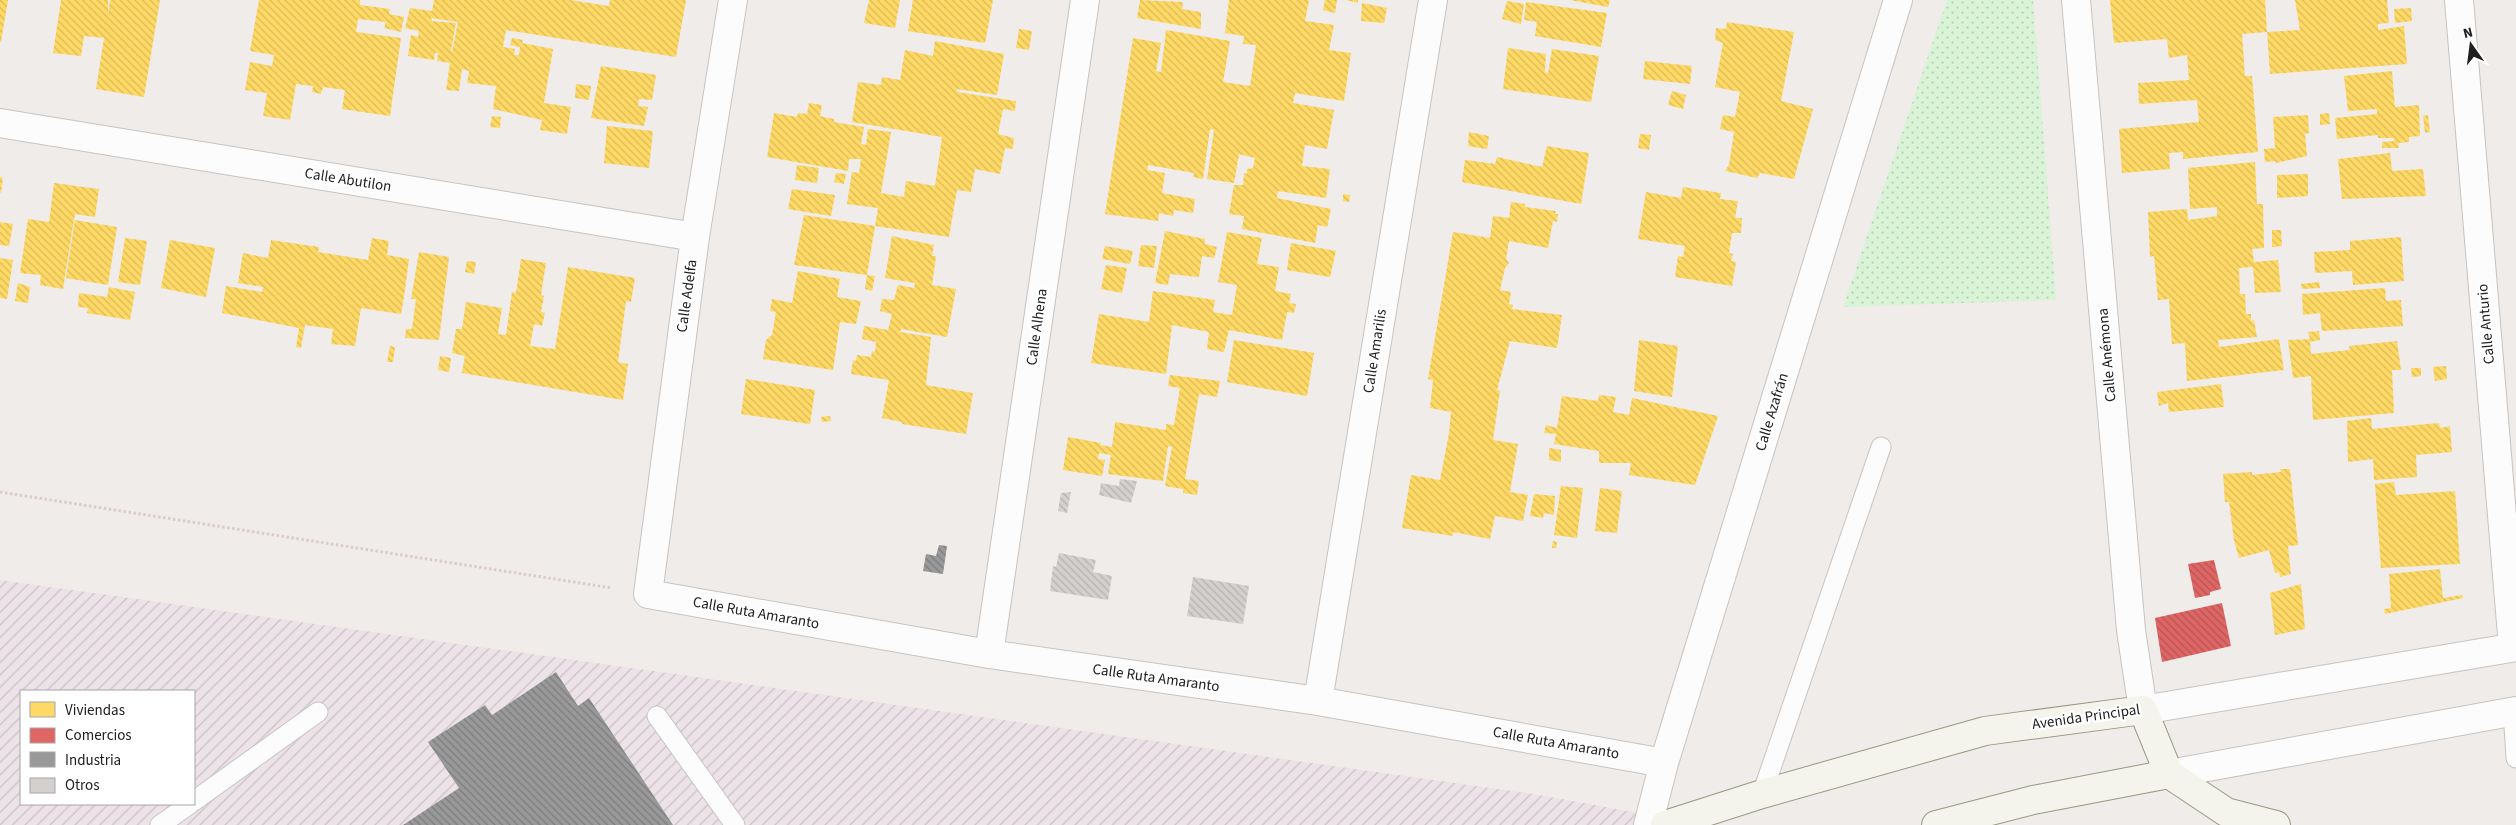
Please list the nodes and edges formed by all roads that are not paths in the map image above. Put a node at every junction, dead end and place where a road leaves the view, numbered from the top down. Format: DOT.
graph roads {
  1 [pos="733,0"];
  2 [pos="1085,0"];
  3 [pos="1433,0"];
  4 [pos="1898,0"];
  5 [pos="2076,0"];
  6 [pos="2459,0"];
  7 [pos="0,123"];
  8 [pos="696,237"];
  9 [pos="1881,448"];
  10 [pos="648,594"];
  11 [pos="2515,647"];
  12 [pos="989,654"];
  13 [pos="1318,701"];
  14 [pos="2144,710"];
  15 [pos="2514,711"];
  16 [pos="318,712"];
  17 [pos="657,716"];
  18 [pos="2516,758"];
  19 [pos="1664,763"];
  20 [pos="2169,774"];
  21 [pos="1762,794"];
  22 [pos="195,800"];
  23 [pos="189,805"];
  24 [pos="160,825"];
  25 [pos="734,825"];
  26 [pos="1648,825"];
  27 [pos="1665,825"];
  28 [pos="1936,825"];
  29 [pos="2276,825"];
  1 -- 8 [label="street, Calle Adelfa"];
  2 -- 12 [label="street, Calle Alhena"];
  3 -- 13 [label="street, Calle Amarilis"];
  4 -- 19 [label="street, Calle Azafrán"];
  5 -- 14 [label="street, Calle Anémona"];
  6 -- 11 [label="street, Calle Anturio"];
  7 -- 8 [label="street, Calle Abutilon"];
  8 -- 10 [label="street, Calle Adelfa"];
  9 -- 21 [label="lane"];
  10 -- 12 [label="street, Calle Ruta Amaranto"];
  11 -- 14 [label="street, Avenida Principal"];
  12 -- 13 [label="street, Calle Ruta Amaranto"];
  13 -- 19 [label="street, Calle Ruta Amaranto"];
  14 -- 20 [label="main road"];
  14 -- 21 [label="main road, Avenida Principal"];
  15 -- 18 [label="lane"];
  15 -- 20 [label="street"];
  16 -- 22 [label="lane"];
  17 -- 25 [label="lane"];
  19 -- 26 [label="street, Calle Azafrán"];
  20 -- 28 [label="main road"];
  20 -- 29 [label="main road"];
  21 -- 27 [label="main road, Avenida Principal"];
  23 -- 24 [label="lane"];
}
